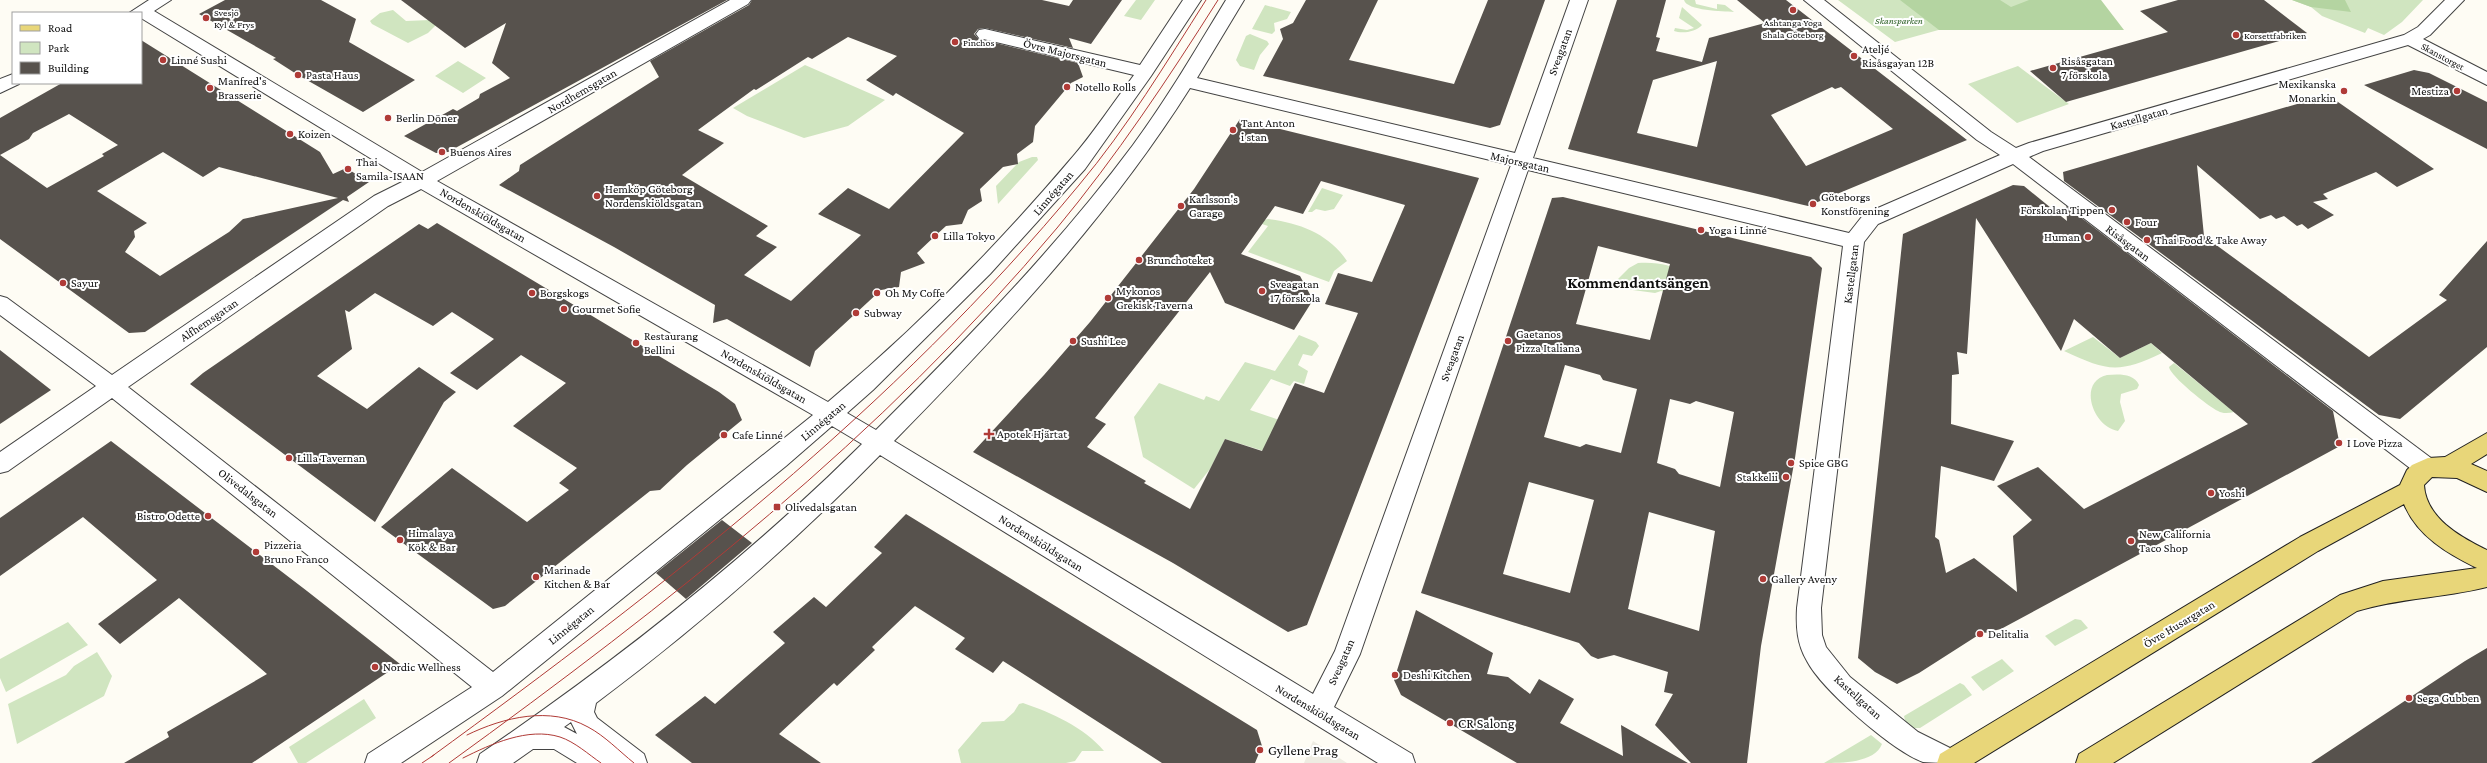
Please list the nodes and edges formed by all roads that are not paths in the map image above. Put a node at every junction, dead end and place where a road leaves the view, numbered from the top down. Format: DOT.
graph roads {
  1 [pos="162,0"];
  2 [pos="742,0"];
  3 [pos="1192,0"];
  4 [pos="1235,0"];
  5 [pos="1579,0"];
  6 [pos="1813,0"];
  7 [pos="2455,0"];
  8 [pos="140,12"];
  9 [pos="142,13"];
  10 [pos="985,34"];
  11 [pos="2410,39"];
  12 [pos="1145,72"];
  13 [pos="2487,79"];
  14 [pos="12,81"];
  15 [pos="1186,81"];
  16 [pos="0,87"];
  17 [pos="2016,157"];
  18 [pos="1521,162"];
  19 [pos="420,180"];
  20 [pos="1854,241"];
  21 [pos="0,304"];
  22 [pos="111,387"];
  23 [pos="831,415"];
  24 [pos="2487,442"];
  25 [pos="878,444"];
  26 [pos="0,464"];
  27 [pos="2437,467"];
  28 [pos="2487,482"];
  29 [pos="2412,490"];
  30 [pos="2487,561"];
  31 [pos="2487,576"];
  32 [pos="493,688"];
  33 [pos="586,696"];
  34 [pos="1318,712"];
  35 [pos="531,736"];
  36 [pos="378,763"];
  37 [pos="490,763"];
  38 [pos="601,763"];
  39 [pos="634,763"];
  40 [pos="1402,763"];
  41 [pos="1950,763"];
  42 [pos="2089,763"];
  1 -- 8 [label="street"];
  2 -- 19 [label="street, Nordhemsgatan"];
  3 -- 12 [label="street, Linnégatan"];
  4 -- 15 [label="street"];
  5 -- 18 [label="street, Sveagatan"];
  6 -- 17 [label="street, Risåsgatan"];
  7 -- 11 [label="street, Skanstorget"];
  9 -- 19 [label="street, Nordenskiöldsgatan"];
  10 -- 12 [label="street, Övre Majorsgatan"];
  11 -- 13 [label="street, Skanstorget"];
  11 -- 17 [label="street, Kastellgatan"];
  12 -- 23 [label="street, Linnégatan"];
  14 -- 16 [label="street"];
  15 -- 18 [label="street, Majorsgatan"];
  15 -- 25 [label="street"];
  17 -- 20 [label="street, Kastellgatan"];
  17 -- 27 [label="street, Risåsgatan"];
  18 -- 20 [label="street, Majorsgatan"];
  18 -- 34 [label="street, Sveagatan"];
  19 -- 22 [label="street, Alfhemsgatan"];
  19 -- 23 [label="street, Nordenskiöldsgatan"];
  20 -- 41 [label="street, Kastellgatan"];
  21 -- 22 [label="street, Olivedalsgatan"];
  22 -- 26 [label="street, Alfhemsgatan"];
  22 -- 32 [label="street, Olivedalsgatan"];
  23 -- 25 [label="street, Nordenskiöldsgatan"];
  23 -- 32 [label="street, Linnégatan"];
  24 -- 27 [label="main road"];
  25 -- 33 [label="street"];
  25 -- 34 [label="street, Nordenskiöldsgatan"];
  27 -- 28 [label="main road"];
  27 -- 29 [label="main road"];
  29 -- 30 [label="main road"];
  29 -- 41 [label="main road, Övre Husargatan"];
  31 -- 42 [label="main road"];
  32 -- 36 [label="street, Linnégatan"];
  33 -- 35 [label="street"];
  33 -- 39 [label="street"];
  34 -- 40 [label="street, Nordenskiöldsgatan"];
  35 -- 37 [label="street"];
  35 -- 38 [label="street"];
}
